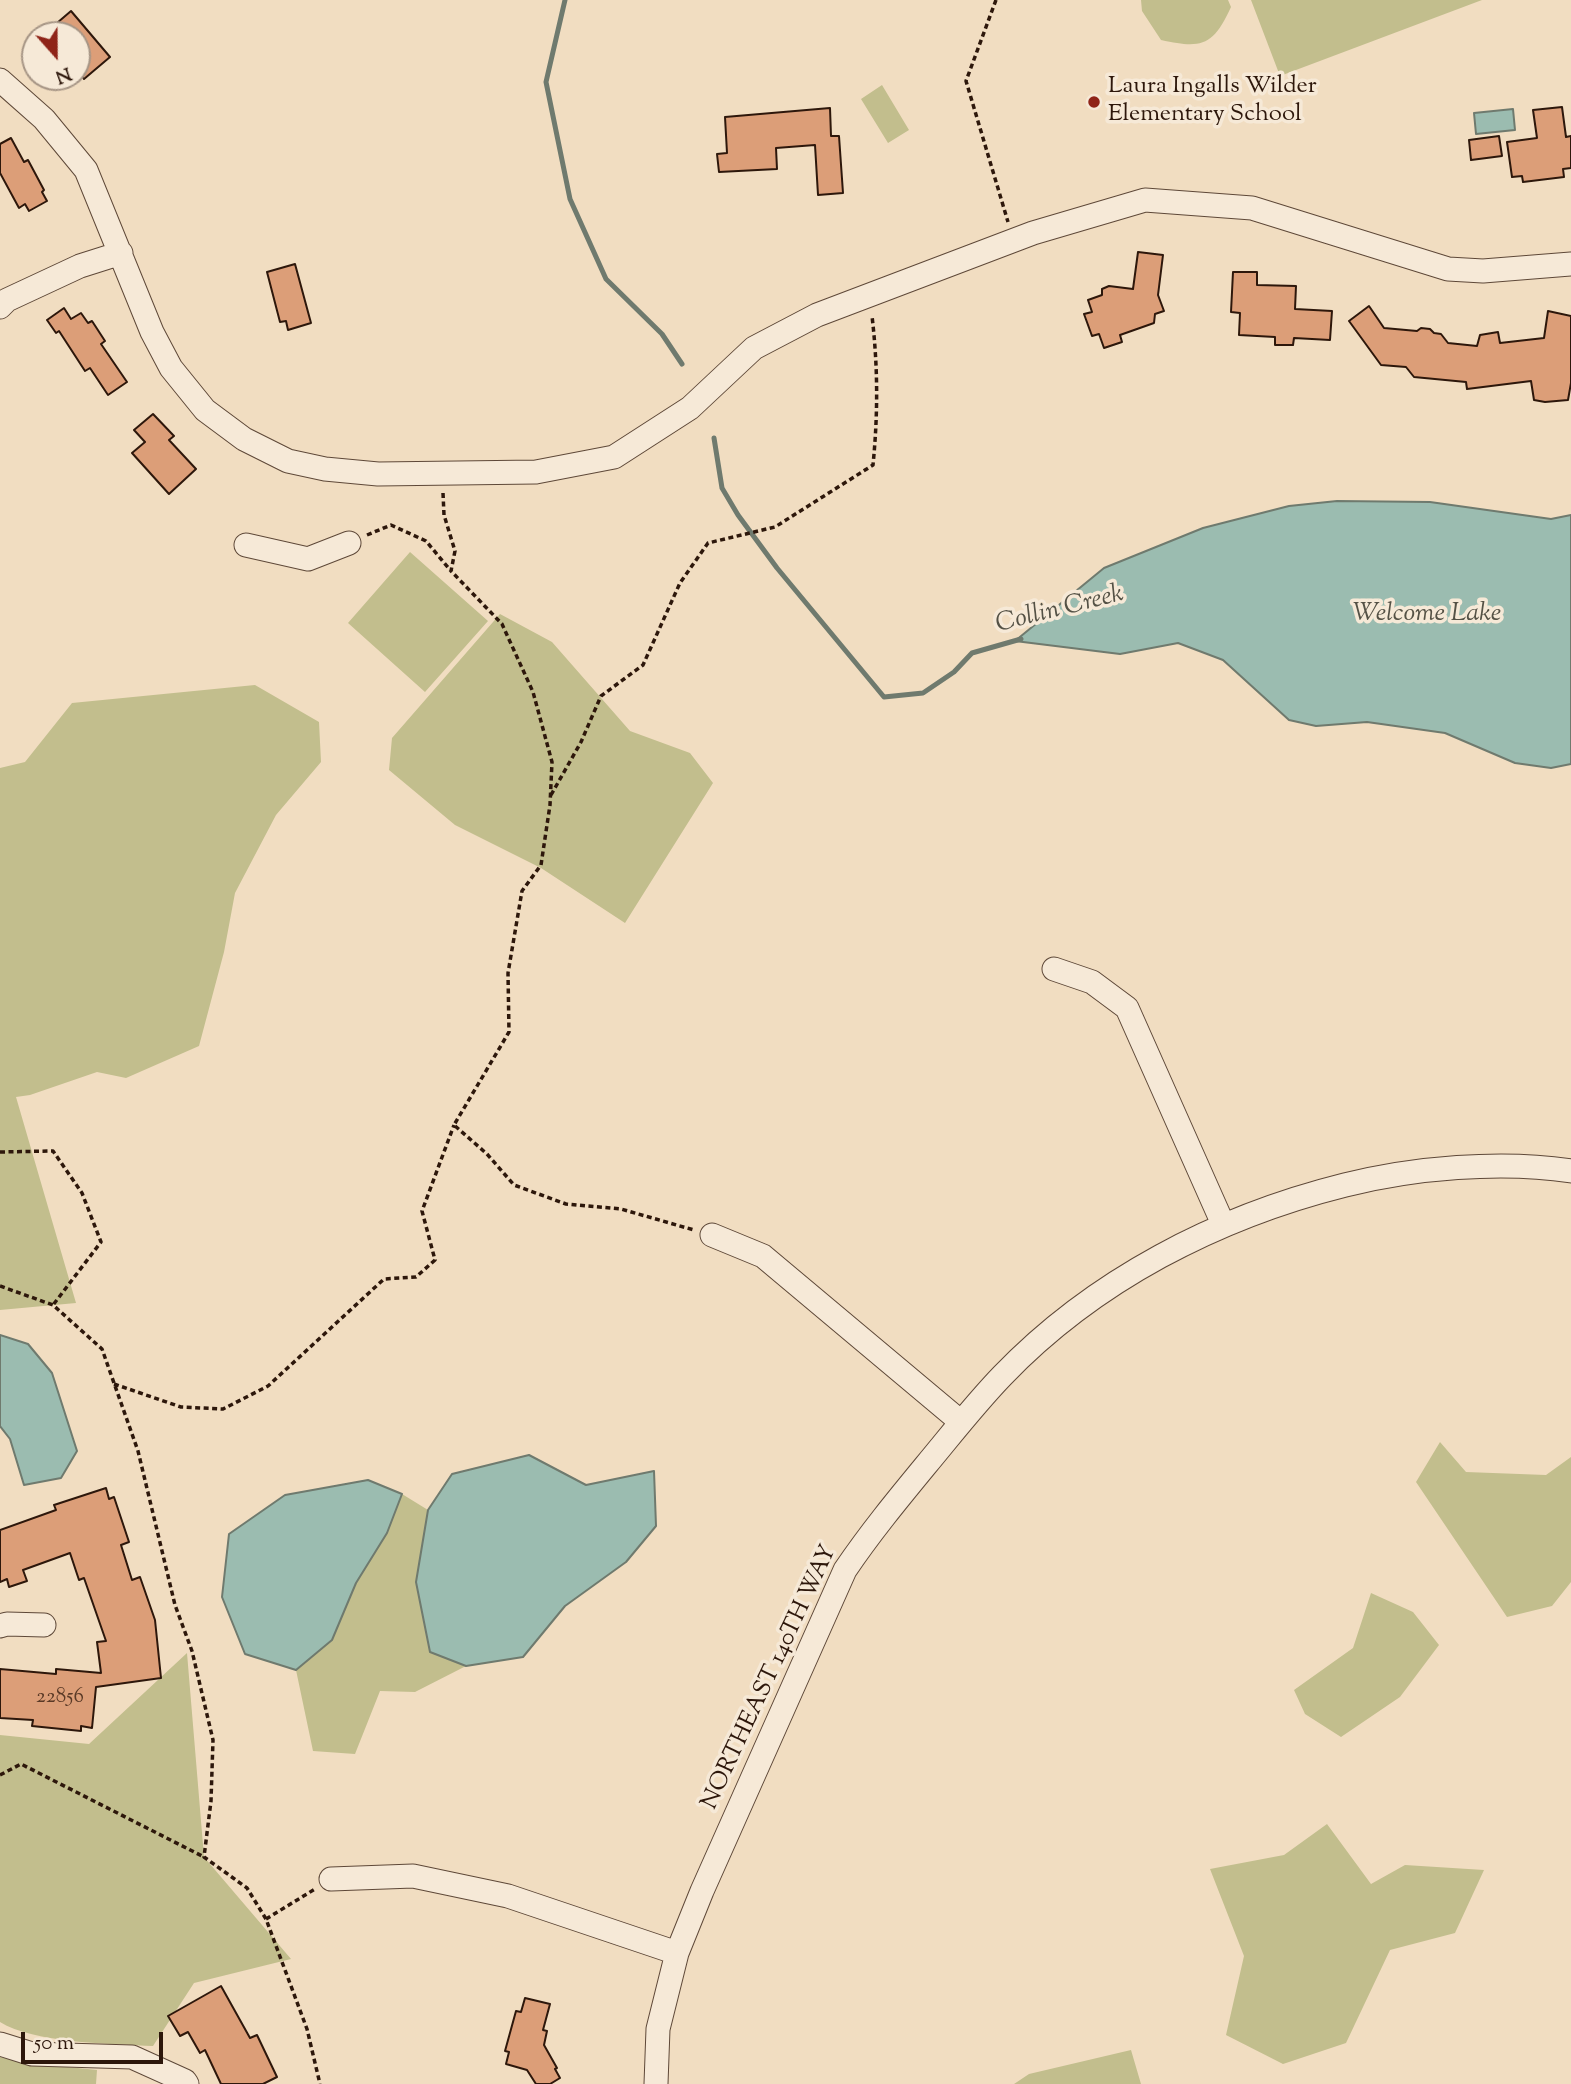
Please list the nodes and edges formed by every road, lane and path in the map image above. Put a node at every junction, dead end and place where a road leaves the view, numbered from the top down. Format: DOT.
graph roads {
  1 [pos="996,0"];
  2 [pos="0,80"];
  3 [pos="1013,240"];
  4 [pos="121,253"];
  5 [pos="1571,264"];
  6 [pos="870,295"];
  7 [pos="0,307"];
  8 [pos="442,474"];
  9 [pos="349,543"];
  10 [pos="246,545"];
  11 [pos="451,571"];
  12 [pos="550,796"];
  13 [pos="1054,969"];
  14 [pos="454,1125"];
  15 [pos="0,1152"];
  16 [pos="1571,1171"];
  17 [pos="1223,1224"];
  18 [pos="712,1235"];
  19 [pos="0,1286"];
  20 [pos="53,1305"];
  21 [pos="114,1384"];
  22 [pos="961,1422"];
  23 [pos="44,1625"];
  24 [pos="0,1626"];
  25 [pos="0,1775"];
  26 [pos="204,1857"];
  27 [pos="331,1879"];
  28 [pos="267,1919"];
  29 [pos="677,1953"];
  30 [pos="0,2044"];
  31 [pos="187,2084"];
  32 [pos="320,2084"];
  33 [pos="656,2084"];
  1 -- 3 [label="path"];
  2 -- 4 [label="street"];
  3 -- 5 [label="street"];
  3 -- 6 [label="street"];
  4 -- 7 [label="street"];
  4 -- 8 [label="street"];
  6 -- 8 [label="street"];
  6 -- 12 [label="path"];
  8 -- 11 [label="path"];
  9 -- 10 [label="street"];
  9 -- 11 [label="path"];
  11 -- 12 [label="path"];
  12 -- 14 [label="path"];
  13 -- 17 [label="street"];
  14 -- 18 [label="path"];
  14 -- 21 [label="path"];
  15 -- 20 [label="path"];
  16 -- 17 [label="street, NORTHEAST 140TH WAY"];
  17 -- 22 [label="street, NORTHEAST 140TH WAY"];
  18 -- 22 [label="street"];
  19 -- 20 [label="path"];
  20 -- 21 [label="path"];
  21 -- 26 [label="path"];
  22 -- 29 [label="street, NORTHEAST 140TH WAY"];
  23 -- 24 [label="street"];
  25 -- 26 [label="path"];
  26 -- 28 [label="path"];
  27 -- 28 [label="path"];
  27 -- 29 [label="street"];
  28 -- 32 [label="path"];
  29 -- 33 [label="street, NORTHEAST 140TH WAY"];
  30 -- 31 [label="street"];
}
